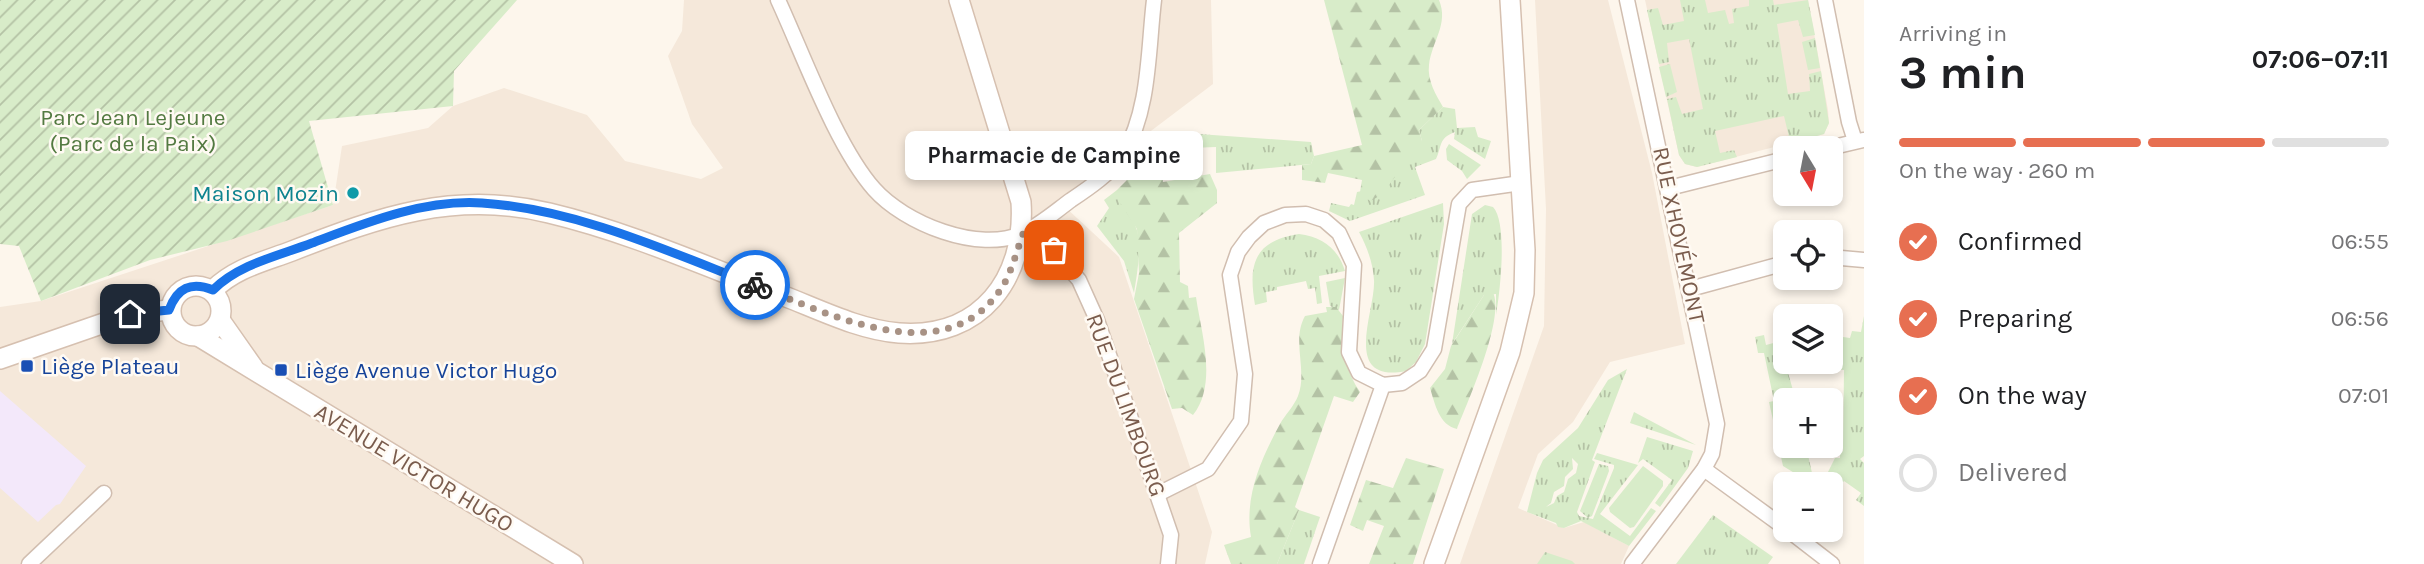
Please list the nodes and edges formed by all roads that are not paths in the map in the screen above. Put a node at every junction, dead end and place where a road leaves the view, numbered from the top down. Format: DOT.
graph roads {
  1 [pos="778,0"];
  2 [pos="959,0"];
  3 [pos="1154,0"];
  4 [pos="1510,0"];
  5 [pos="1627,0"];
  6 [pos="1825,0"];
  7 [pos="1860,140"];
  8 [pos="1843,144"];
  9 [pos="1773,162"];
  10 [pos="1521,183"];
  11 [pos="1669,188"];
  12 [pos="1023,234"];
  13 [pos="1843,258"];
  14 [pos="1864,260"];
  15 [pos="1773,266"];
  16 [pos="1690,289"];
  17 [pos="213,290"];
  18 [pos="169,310"];
  19 [pos="220,320"];
  20 [pos="198,336"];
  21 [pos="0,359"];
  22 [pos="255,371"];
  23 [pos="1383,385"];
  24 [pos="1704,469"];
  25 [pos="104,493"];
  26 [pos="1158,494"];
  27 [pos="1773,519"];
  28 [pos="1804,542"];
  29 [pos="29,564"];
  30 [pos="573,564"];
  31 [pos="1168,564"];
  32 [pos="1320,564"];
  33 [pos="1434,564"];
  34 [pos="1632,564"];
  35 [pos="1832,564"];
  1 -- 12 [label="street"];
  2 -- 12 [label="street"];
  3 -- 12 [label="street"];
  4 -- 10 [label="street"];
  5 -- 11 [label="street, RUE XHOVÉMONT"];
  6 -- 7 [label="street"];
  7 -- 8 [label="street"];
  9 -- 11 [label="street"];
  10 -- 23 [label="street"];
  10 -- 33 [label="street"];
  11 -- 16 [label="street, RUE XHOVÉMONT"];
  12 -- 17 [label="street"];
  12 -- 26 [label="street, RUE DU LIMBOURG"];
  13 -- 14 [label="street"];
  15 -- 16 [label="street"];
  16 -- 24 [label="street, RUE XHOVÉMONT"];
  17 -- 18 [label="street"];
  17 -- 19 [label="street"];
  18 -- 20 [label="street"];
  18 -- 21 [label="street"];
  19 -- 20 [label="street"];
  19 -- 22 [label="street, AVENUE VICTOR HUGO"];
  20 -- 22 [label="street, AVENUE VICTOR HUGO"];
  22 -- 30 [label="street, AVENUE VICTOR HUGO"];
  23 -- 26 [label="street"];
  23 -- 32 [label="street"];
  24 -- 27 [label="street"];
  24 -- 34 [label="street, RUE XHOVÉMONT"];
  25 -- 29 [label="street"];
  26 -- 31 [label="street, RUE DU LIMBOURG"];
  28 -- 35 [label="street"];
}
